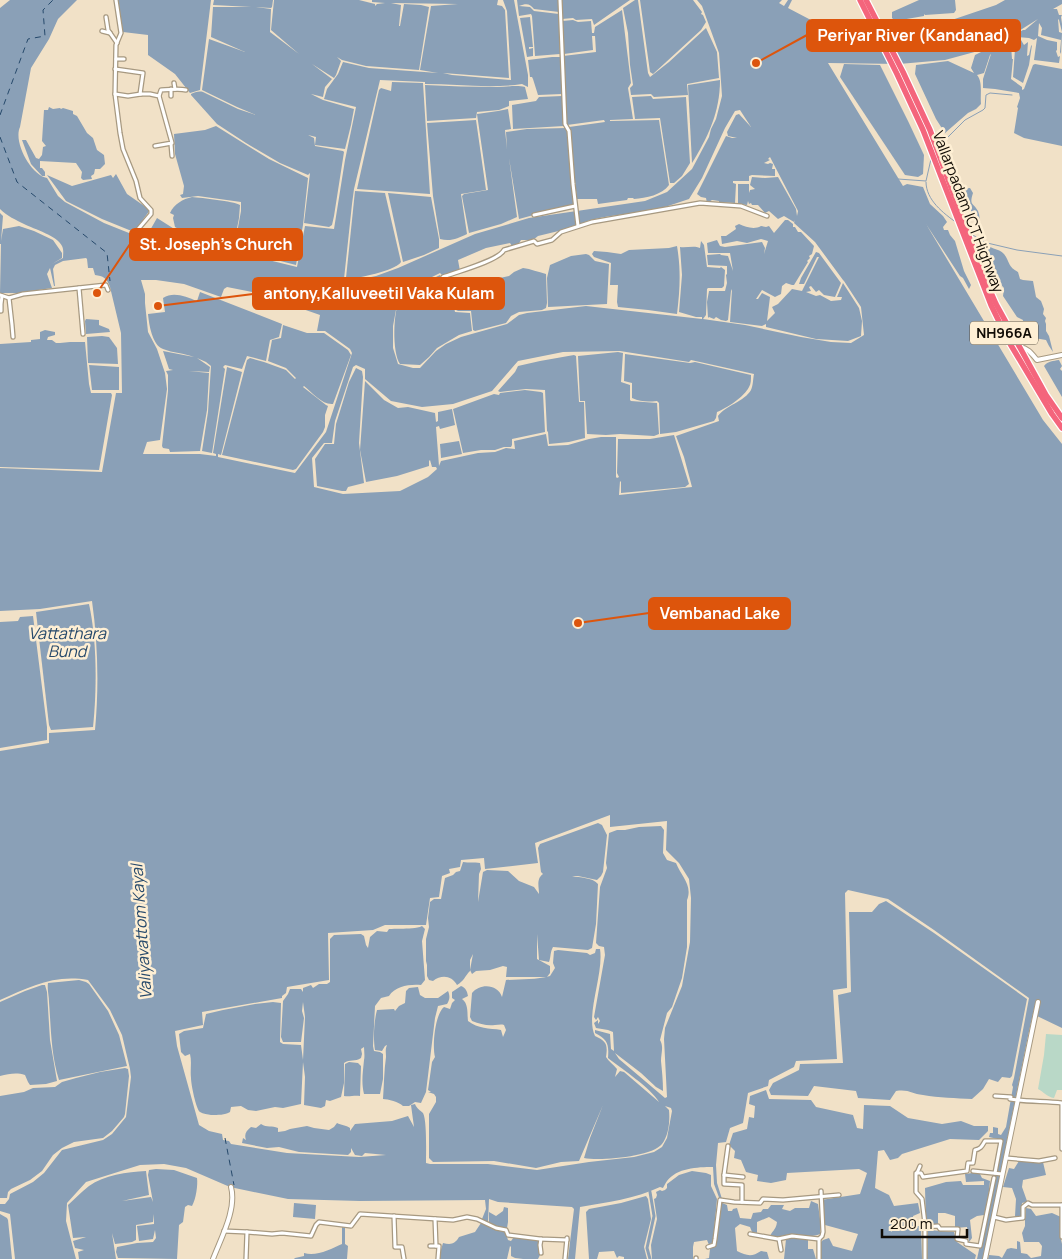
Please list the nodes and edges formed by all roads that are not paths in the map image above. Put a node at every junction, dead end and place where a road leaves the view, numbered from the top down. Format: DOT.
graph roads {
  1 [pos="116,0"];
  2 [pos="560,0"];
  3 [pos="860,0"];
  4 [pos="866,0"];
  5 [pos="106,17"];
  6 [pos="875,23"];
  7 [pos="102,31"];
  8 [pos="110,33"];
  9 [pos="117,43"];
  10 [pos="116,59"];
  11 [pos="124,60"];
  12 [pos="115,69"];
  13 [pos="174,83"];
  14 [pos="173,89"];
  15 [pos="186,90"];
  16 [pos="115,94"];
  17 [pos="141,94"];
  18 [pos="159,96"];
  19 [pos="171,96"];
  20 [pos="170,144"];
  21 [pos="156,146"];
  22 [pos="172,156"];
  23 [pos="575,206"];
  24 [pos="957,209"];
  25 [pos="534,215"];
  26 [pos="767,216"];
  27 [pos="577,226"];
  28 [pos="134,234"];
  29 [pos="444,277"];
  30 [pos="79,288"];
  31 [pos="108,290"];
  32 [pos="1,296"];
  33 [pos="10,298"];
  34 [pos="1,312"];
  35 [pos="14,326"];
  36 [pos="83,334"];
  37 [pos="13,337"];
  38 [pos="1019,347"];
  39 [pos="1062,355"];
  40 [pos="1062,418"];
  41 [pos="1062,428"];
  42 [pos="1038,1002"];
  43 [pos="995,1096"];
  44 [pos="1018,1100"];
  45 [pos="1062,1104"];
  46 [pos="728,1146"];
  47 [pos="1062,1148"];
  48 [pos="1006,1158"];
  49 [pos="1055,1158"];
  50 [pos="920,1166"];
  51 [pos="973,1171"];
  52 [pos="996,1172"];
  53 [pos="916,1174"];
  54 [pos="1002,1174"];
  55 [pos="724,1175"];
  56 [pos="742,1177"];
  57 [pos="994,1178"];
  58 [pos="231,1187"];
  59 [pos="821,1191"];
  60 [pos="840,1195"];
  61 [pos="821,1198"];
  62 [pos="742,1202"];
  63 [pos="1062,1205"];
  64 [pos="394,1216"];
  65 [pos="994,1217"];
  66 [pos="435,1219"];
  67 [pos="925,1227"];
  68 [pos="224,1231"];
  69 [pos="247,1232"];
  70 [pos="750,1234"];
  71 [pos="1062,1237"];
  72 [pos="541,1239"];
  73 [pos="779,1239"];
  74 [pos="819,1239"];
  75 [pos="430,1246"];
  76 [pos="436,1246"];
  77 [pos="708,1247"];
  78 [pos="781,1250"];
  79 [pos="541,1253"];
  80 [pos="213,1259"];
  81 [pos="246,1259"];
  82 [pos="404,1259"];
  83 [pos="438,1259"];
  84 [pos="565,1259"];
  85 [pos="818,1259"];
  86 [pos="925,1259"];
  87 [pos="985,1259"];
  1 -- 9 [label="street"];
  2 -- 23 [label="street"];
  3 -- 6 [label="highway, Vallarpadam ICT Highway / NH966A"];
  4 -- 6 [label="highway, Vallarpadam ICT Highway / NH966A"];
  5 -- 8 [label="street"];
  6 -- 24 [label="highway, Vallarpadam ICT Highway / NH966A"];
  7 -- 8 [label="street"];
  8 -- 9 [label="street"];
  9 -- 10 [label="street"];
  10 -- 11 [label="street"];
  10 -- 12 [label="street"];
  12 -- 16 [label="street"];
  12 -- 17 [label="street"];
  13 -- 14 [label="street"];
  14 -- 15 [label="street"];
  14 -- 18 [label="street"];
  14 -- 19 [label="street"];
  16 -- 17 [label="street"];
  16 -- 28 [label="street"];
  17 -- 18 [label="street"];
  18 -- 20 [label="street"];
  20 -- 21 [label="street"];
  20 -- 22 [label="street"];
  23 -- 25 [label="street"];
  23 -- 27 [label="street"];
  24 -- 38 [label="highway, Vallarpadam ICT Highway / NH966A"];
  24 -- 41 [label="highway, Vallarpadam ICT Highway / NH966A"];
  26 -- 27 [label="street"];
  27 -- 29 [label="street"];
  30 -- 31 [label="street"];
  30 -- 33 [label="street"];
  30 -- 36 [label="street"];
  32 -- 33 [label="street"];
  32 -- 34 [label="street"];
  33 -- 35 [label="street"];
  33 -- 37 [label="street"];
  38 -- 39 [label="street"];
  38 -- 40 [label="highway, Vallarpadam ICT Highway / NH966A"];
  42 -- 44 [label="street"];
  43 -- 44 [label="street"];
  44 -- 45 [label="street"];
  44 -- 48 [label="street"];
  45 -- 47 [label="street"];
  46 -- 55 [label="street"];
  48 -- 49 [label="street"];
  48 -- 54 [label="street"];
  50 -- 53 [label="street"];
  51 -- 52 [label="street"];
  52 -- 53 [label="street"];
  52 -- 54 [label="street"];
  53 -- 67 [label="street"];
  54 -- 65 [label="street"];
  55 -- 56 [label="street"];
  55 -- 62 [label="street"];
  57 -- 67 [label="street"];
  58 -- 68 [label="street"];
  59 -- 61 [label="street"];
  60 -- 61 [label="street"];
  61 -- 62 [label="street"];
  61 -- 74 [label="street"];
  62 -- 77 [label="street"];
  63 -- 65 [label="street"];
  63 -- 71 [label="street"];
  64 -- 66 [label="street"];
  64 -- 69 [label="street"];
  64 -- 82 [label="street"];
  65 -- 87 [label="street"];
  66 -- 72 [label="street"];
  66 -- 76 [label="street"];
  67 -- 86 [label="street"];
  68 -- 69 [label="street"];
  68 -- 80 [label="street"];
  69 -- 81 [label="street"];
  70 -- 73 [label="street"];
  72 -- 79 [label="street"];
  72 -- 84 [label="street"];
  73 -- 74 [label="street"];
  73 -- 78 [label="street"];
  74 -- 85 [label="street"];
  75 -- 76 [label="street"];
  76 -- 83 [label="street"];
}
